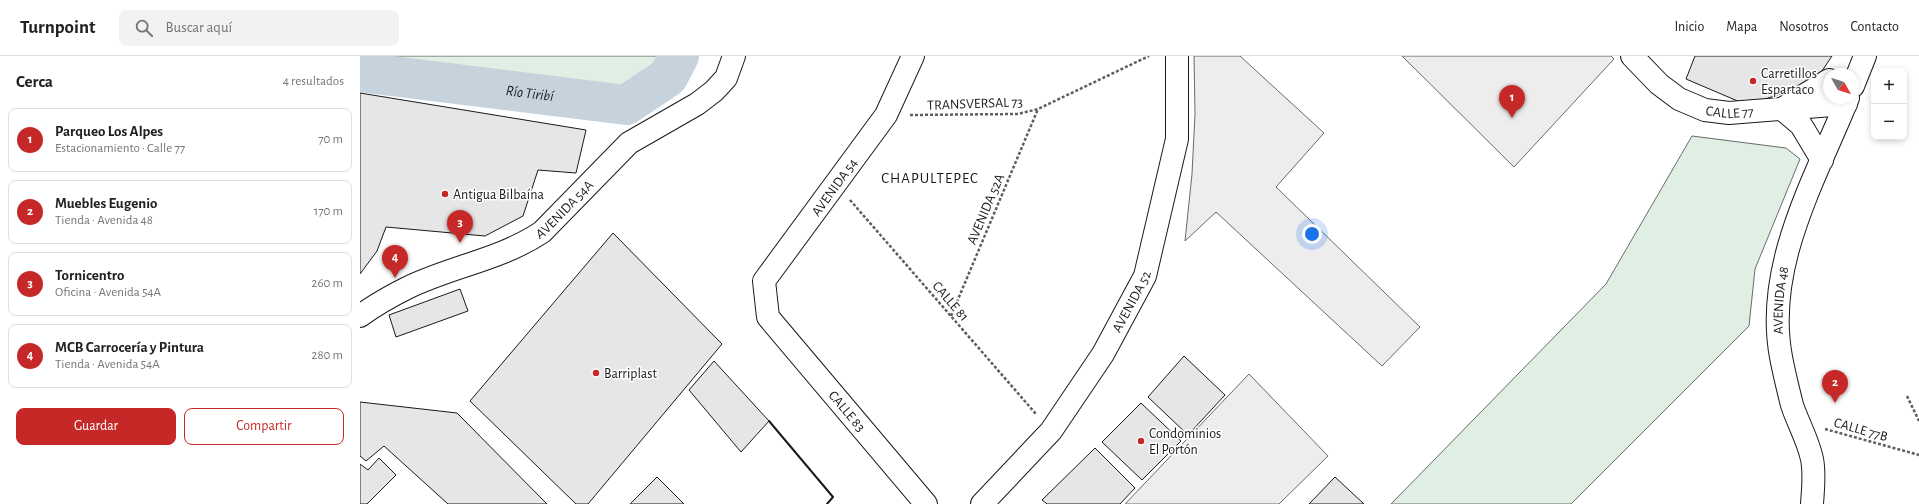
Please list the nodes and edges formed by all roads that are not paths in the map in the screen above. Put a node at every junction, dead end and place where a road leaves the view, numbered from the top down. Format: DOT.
graph roads {
  1 [pos="734,56"];
  2 [pos="913,56"];
  3 [pos="1177,56"];
  4 [pos="1632,56"];
  5 [pos="1861,56"];
  6 [pos="1865,56"];
  7 [pos="1845,68"];
  8 [pos="1859,71"];
  9 [pos="1823,84"];
  10 [pos="1823,101"];
  11 [pos="1846,104"];
  12 [pos="1782,109"];
  13 [pos="1822,160"];
  14 [pos="360,316"];
  15 [pos="768,317"];
  16 [pos="926,504"];
  17 [pos="982,504"];
  18 [pos="1812,504"];
  1 -- 14 [label="street, AVENIDA 54A"];
  2 -- 15 [label="street, AVENIDA 54"];
  3 -- 17 [label="street, AVENIDA 52"];
  4 -- 12 [label="street, CALLE 77"];
  5 -- 7 [label="street"];
  6 -- 8 [label="street, AVENIDA 48"];
  9 -- 12 [label="street"];
  10 -- 12 [label="street, CALLE 77"];
  11 -- 13 [label="street, AVENIDA 48"];
  12 -- 13 [label="street"];
  13 -- 18 [label="street, AVENIDA 48"];
  15 -- 16 [label="street, CALLE 83"];
}
